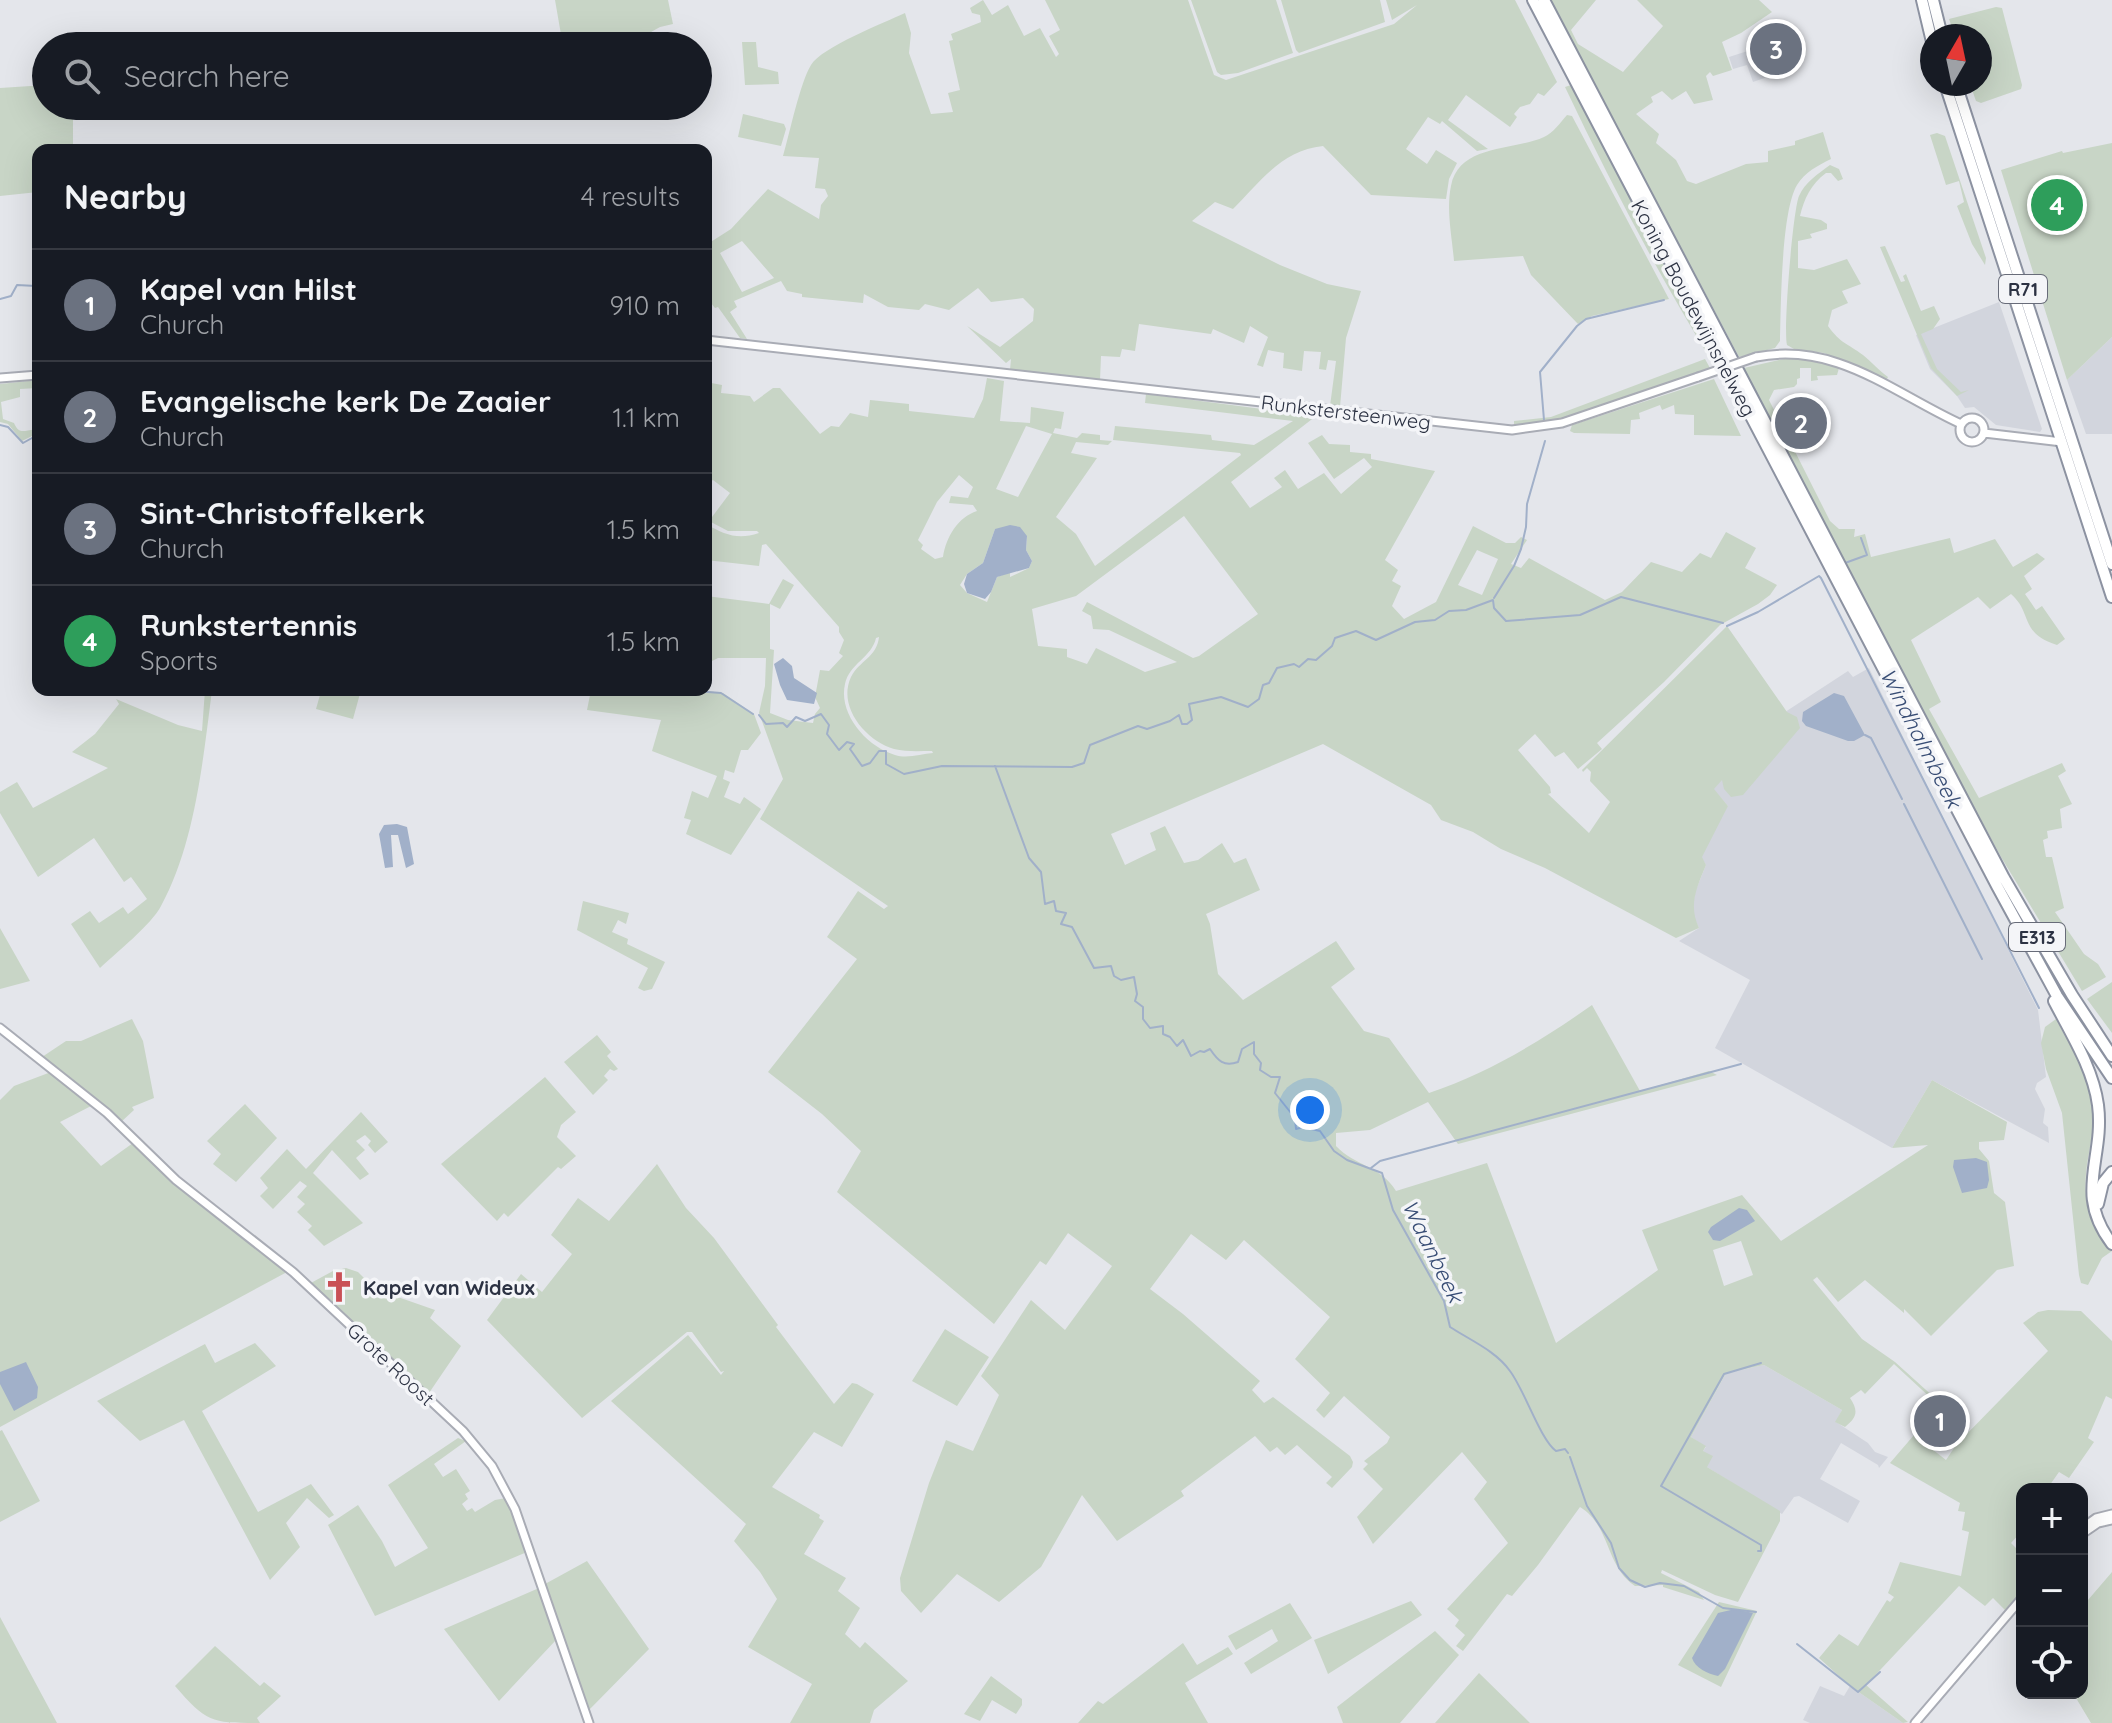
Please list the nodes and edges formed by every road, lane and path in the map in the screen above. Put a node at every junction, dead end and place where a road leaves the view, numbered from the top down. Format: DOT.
graph roads {
  1 [pos="1533,0"];
  2 [pos="1544,0"];
  3 [pos="1922,0"];
  4 [pos="1933,0"];
  5 [pos="1928,24"];
  6 [pos="1939,24"];
  7 [pos="1949,96"];
  8 [pos="1960,96"];
  9 [pos="712,341"];
  10 [pos="32,375"];
  11 [pos="0,378"];
  12 [pos="1961,424"];
  13 [pos="1984,433"];
  14 [pos="2067,442"];
  15 [pos="2112,564"];
  16 [pos="2112,597"];
  17 [pos="2042,966"];
  18 [pos="2072,995"];
  19 [pos="0,1028"];
  20 [pos="2112,1041"];
  21 [pos="2112,1056"];
  22 [pos="2112,1078"];
  23 [pos="2112,1172"];
  24 [pos="2112,1235"];
  25 [pos="2112,1244"];
  26 [pos="2112,1514"];
  27 [pos="2112,1520"];
  28 [pos="2088,1524"];
  29 [pos="2088,1530"];
  30 [pos="2016,1607"];
  31 [pos="589,1723"];
  32 [pos="1915,1723"];
  1 -- 17 [label="highway, Koning Boudewijnsnelweg / E313"];
  2 -- 18 [label="highway, Koning Boudewijnsnelweg / E313"];
  3 -- 5 [label="highway"];
  4 -- 6 [label="highway"];
  7 -- 14 [label="highway, R71"];
  8 -- 14 [label="highway, R71"];
  9 -- 12 [label="street, Runkstersteenweg, bridge"];
  10 -- 11 [label="street"];
  12 -- 13 [label="street"];
  12 -- 13 [label="street"];
  13 -- 14 [label="street"];
  14 -- 15 [label="highway, R71"];
  14 -- 16 [label="highway, R71"];
  17 -- 22 [label="highway, Koning Boudewijnsnelweg / E313"];
  17 -- 25 [label="highway"];
  18 -- 20 [label="highway"];
  18 -- 21 [label="highway, Koning Boudewijnsnelweg / E313"];
  19 -- 31 [label="street, Grote Roost"];
  23 -- 24 [label="highway"];
  26 -- 28 [label="street"];
  27 -- 29 [label="street"];
  30 -- 32 [label="street"];
}
